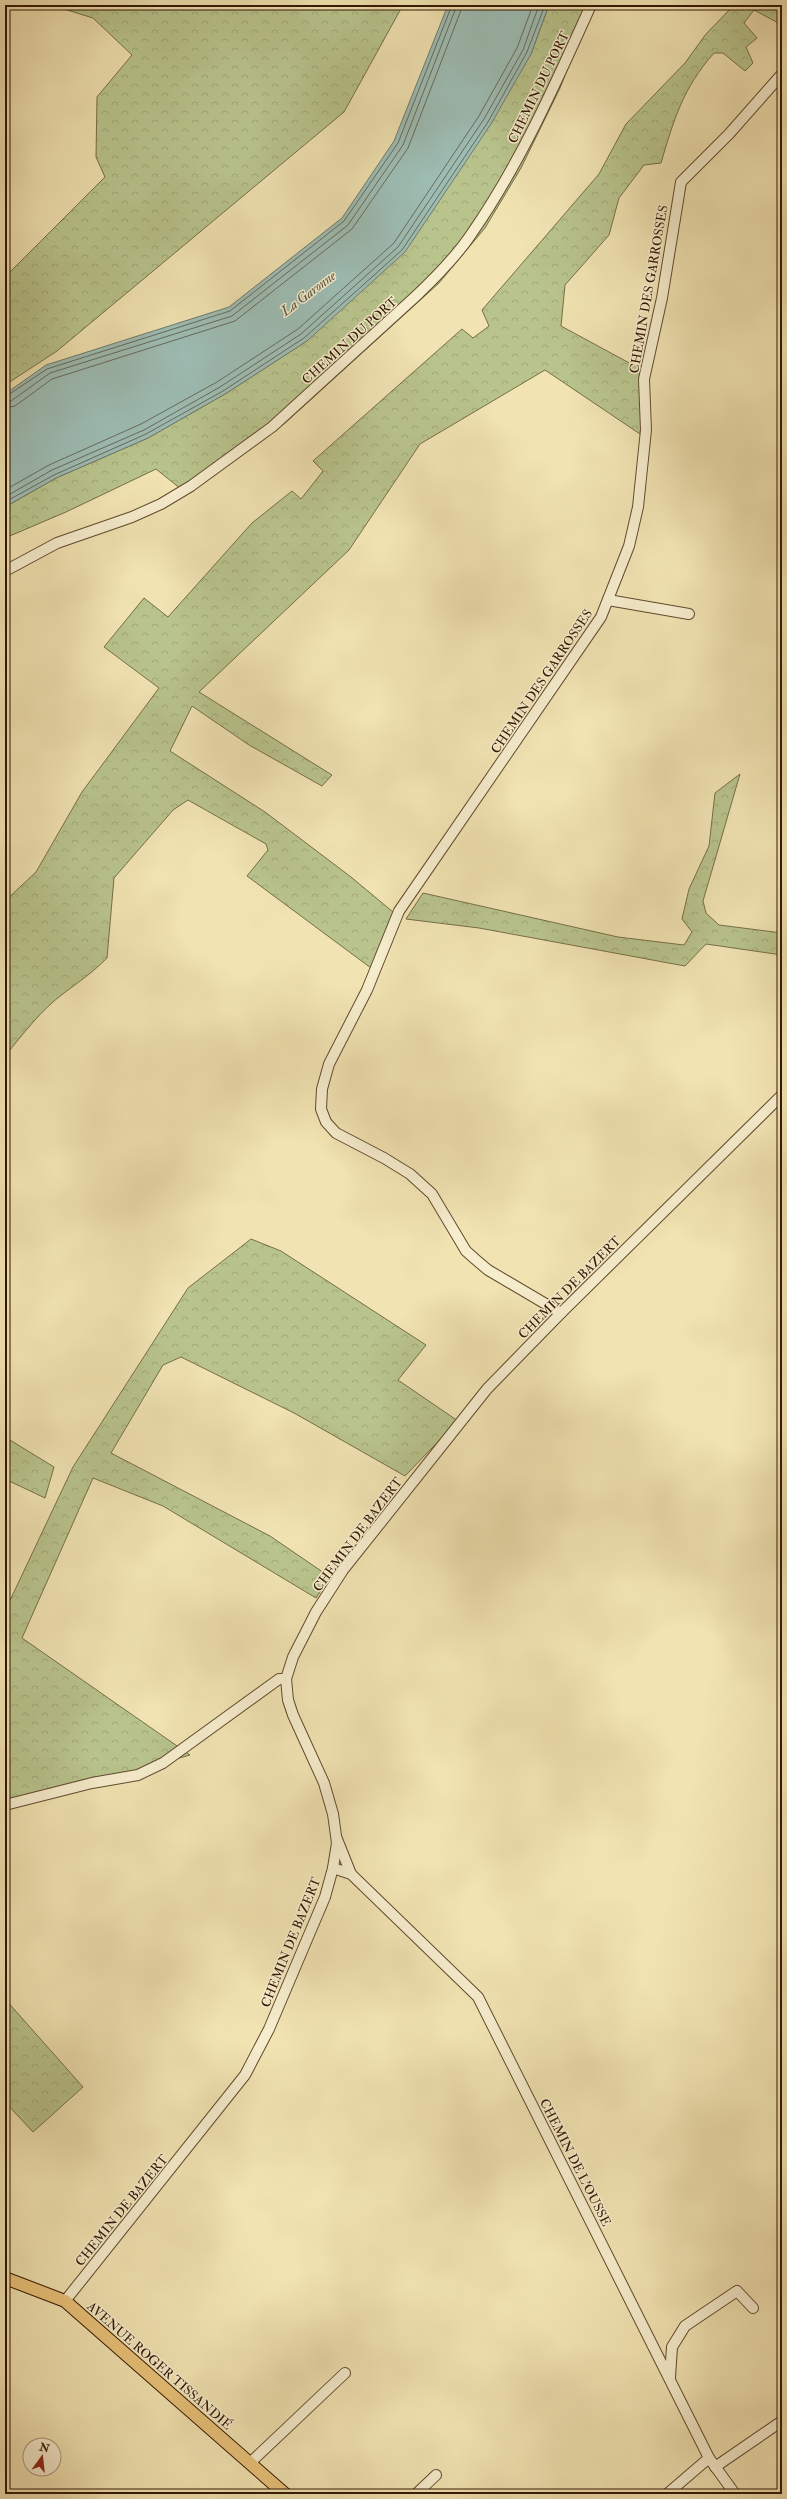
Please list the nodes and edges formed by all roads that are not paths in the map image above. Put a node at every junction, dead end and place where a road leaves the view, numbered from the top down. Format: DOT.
graph roads {
  1 [pos="591,5"];
  2 [pos="782,74"];
  3 [pos="5,571"];
  4 [pos="608,600"];
  5 [pos="689,614"];
  6 [pos="782,1095"];
  7 [pos="561,1313"];
  8 [pos="286,1679"];
  9 [pos="5,1805"];
  10 [pos="336,1837"];
  11 [pos="334,1868"];
  12 [pos="351,1874"];
  13 [pos="5,2278"];
  14 [pos="65,2301"];
  15 [pos="753,2308"];
  16 [pos="345,2373"];
  17 [pos="670,2380"];
  18 [pos="782,2421"];
  19 [pos="709,2458"];
  20 [pos="250,2463"];
  21 [pos="715,2467"];
  22 [pos="436,2475"];
  23 [pos="285,2494"];
  24 [pos="416,2494"];
  25 [pos="667,2494"];
  26 [pos="735,2494"];
  1 -- 3 [label="street, CHEMIN DU PORT"];
  2 -- 4 [label="street, CHEMIN DES GARROSSES"];
  4 -- 5 [label="street"];
  4 -- 7 [label="street, CHEMIN DES GARROSSES"];
  6 -- 7 [label="street, CHEMIN DE BAZERT"];
  7 -- 8 [label="street, CHEMIN DE BAZERT"];
  8 -- 9 [label="street"];
  8 -- 10 [label="street, CHEMIN DE BAZERT"];
  10 -- 11 [label="street, CHEMIN DE BAZERT"];
  10 -- 12 [label="street, CHEMIN DE L'OUSSE"];
  11 -- 12 [label="street, CHEMIN DE L'OUSSE"];
  11 -- 14 [label="street, CHEMIN DE BAZERT"];
  12 -- 17 [label="street, CHEMIN DE L'OUSSE"];
  13 -- 14 [label="main road, AVENUE ROGER TISSANDIÉ"];
  14 -- 20 [label="main road, AVENUE ROGER TISSANDIÉ"];
  15 -- 17 [label="street"];
  16 -- 20 [label="street"];
  17 -- 19 [label="street, CHEMIN DE L'OUSSE"];
  18 -- 21 [label="street"];
  19 -- 21 [label="street, CHEMIN DE L'OUSSE"];
  19 -- 25 [label="street"];
  20 -- 23 [label="main road, AVENUE ROGER TISSANDIÉ"];
  21 -- 26 [label="street, CHEMIN DE L'OUSSE"];
  22 -- 24 [label="street"];
}
